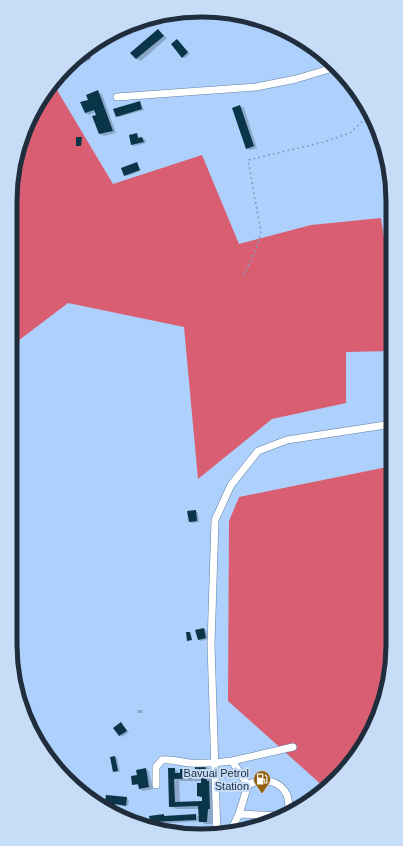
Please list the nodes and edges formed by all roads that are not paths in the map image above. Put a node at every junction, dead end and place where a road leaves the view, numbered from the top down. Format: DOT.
graph roads {
  1 [pos="330,69"];
  2 [pos="117,97"];
  3 [pos="386,425"];
  4 [pos="293,747"];
  5 [pos="232,760"];
  6 [pos="215,764"];
  7 [pos="156,785"];
  8 [pos="248,785"];
  9 [pos="288,807"];
  10 [pos="239,814"];
  11 [pos="271,815"];
  12 [pos="233,826"];
  13 [pos="217,829"];
  1 -- 2 [label="street"];
  3 -- 6 [label="street"];
  4 -- 5 [label="street"];
  5 -- 6 [label="street"];
  5 -- 8 [label="street"];
  6 -- 7 [label="street"];
  6 -- 13 [label="street"];
  8 -- 9 [label="street"];
  8 -- 10 [label="street"];
  10 -- 11 [label="street"];
  10 -- 12 [label="street"];
}
